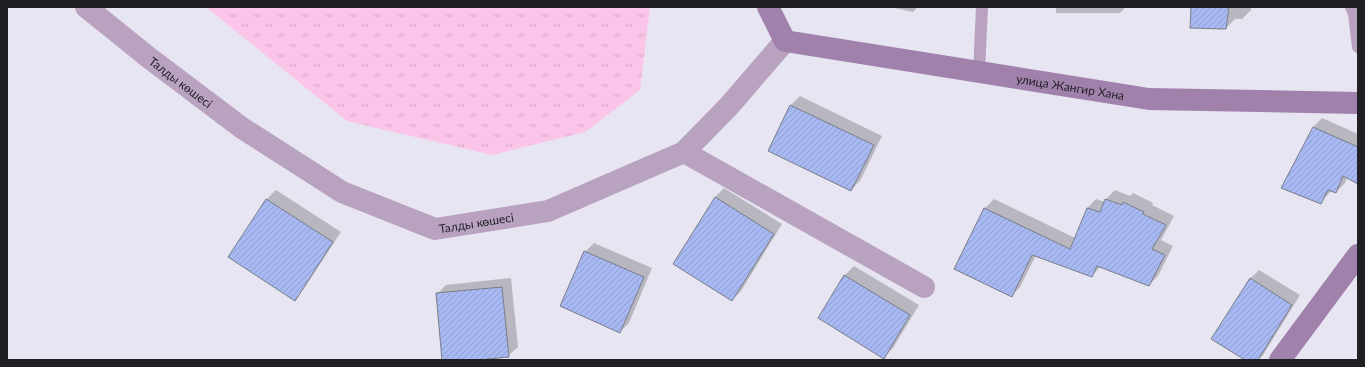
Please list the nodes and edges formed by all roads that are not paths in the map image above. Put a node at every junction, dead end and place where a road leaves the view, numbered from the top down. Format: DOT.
graph roads {
  1 [pos="86,7"];
  2 [pos="768,7"];
  3 [pos="982,7"];
  4 [pos="1351,7"];
  5 [pos="785,41"];
  6 [pos="1358,47"];
  7 [pos="979,72"];
  8 [pos="1358,103"];
  9 [pos="684,152"];
  10 [pos="1358,255"];
  11 [pos="924,287"];
  12 [pos="1280,360"];
  1 -- 9 [label="street, Талды көшесі"];
  2 -- 5 [label="street"];
  3 -- 7 [label="lane"];
  4 -- 6 [label="lane"];
  5 -- 7 [label="street, улица Жангир Хана"];
  5 -- 9 [label="street, Талды көшесі"];
  7 -- 8 [label="street, улица Жангир Хана"];
  9 -- 11 [label="street"];
  10 -- 12 [label="street"];
}
